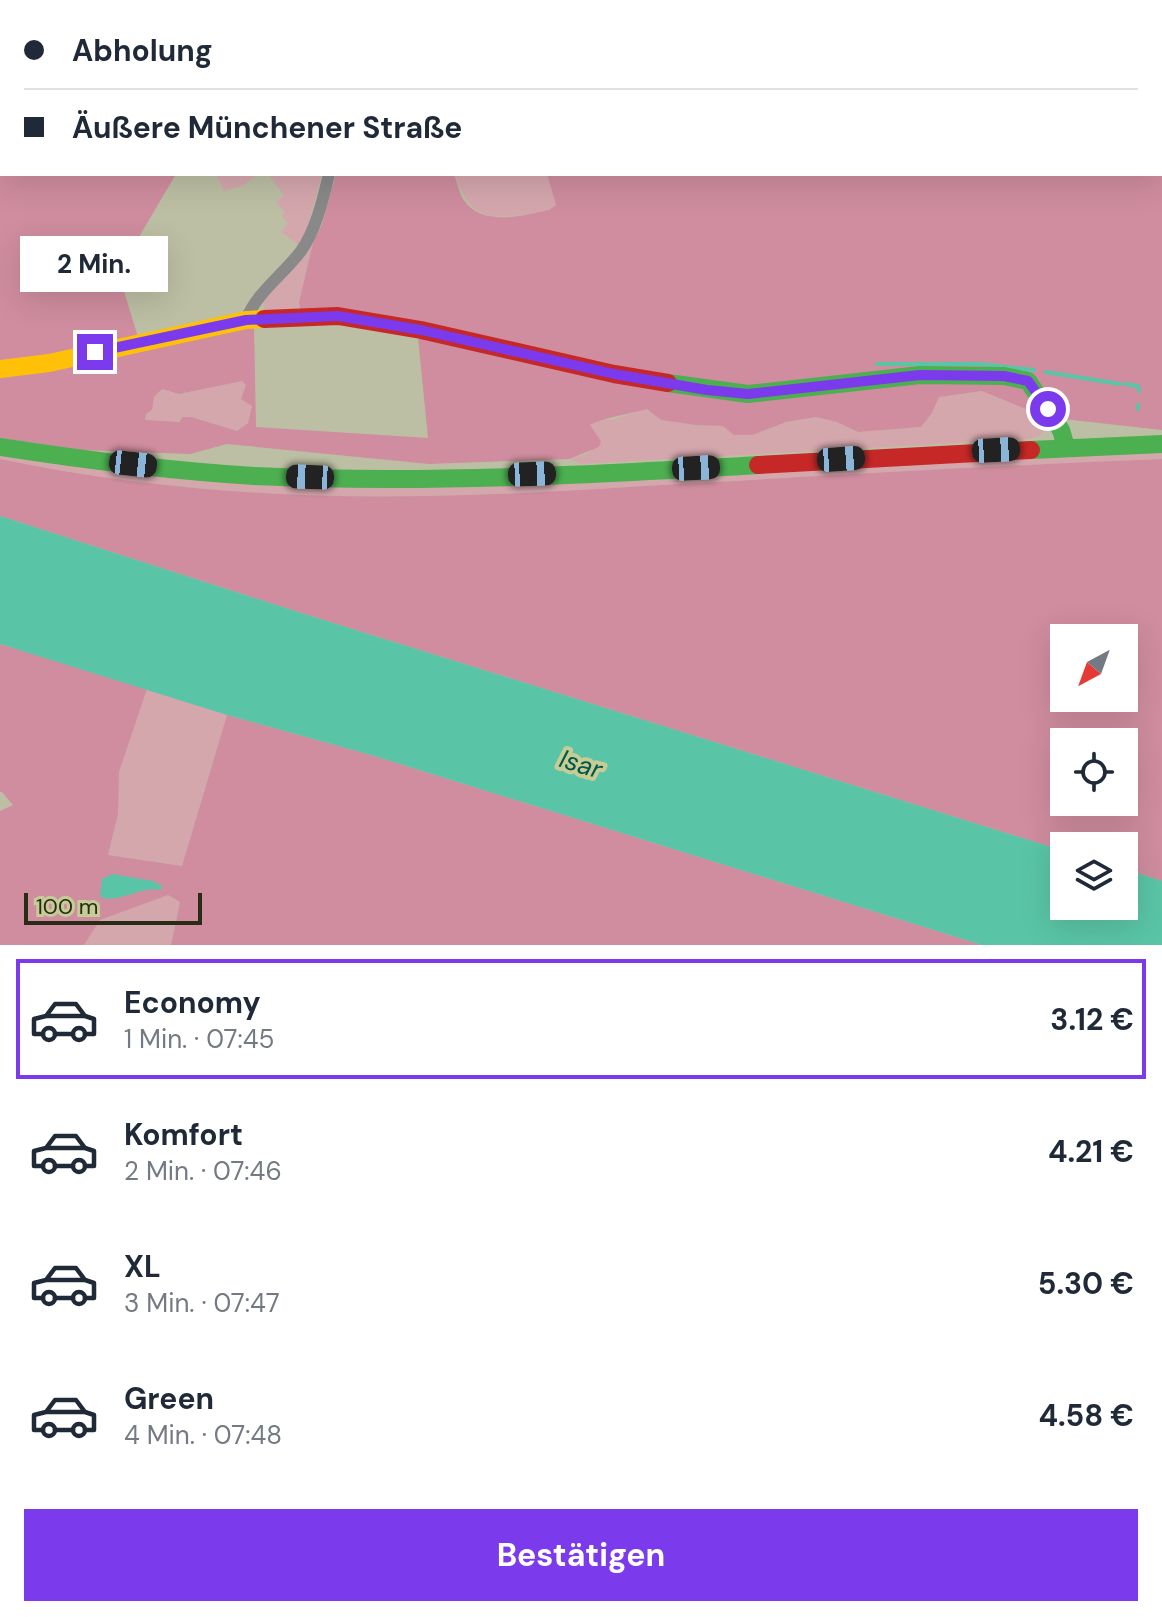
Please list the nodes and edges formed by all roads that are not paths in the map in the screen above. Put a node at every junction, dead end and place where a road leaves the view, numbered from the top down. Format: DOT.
graph roads {
  1 [pos="328,176"];
  2 [pos="246,320"];
  3 [pos="0,369"];
  4 [pos="1162,444"];
  5 [pos="0,447"];
  6 [pos="1066,447"];
  1 -- 2 [label="street"];
  2 -- 3 [label="main road"];
  2 -- 6 [label="main road"];
  4 -- 6 [label="main road"];
  5 -- 6 [label="main road"];
}
